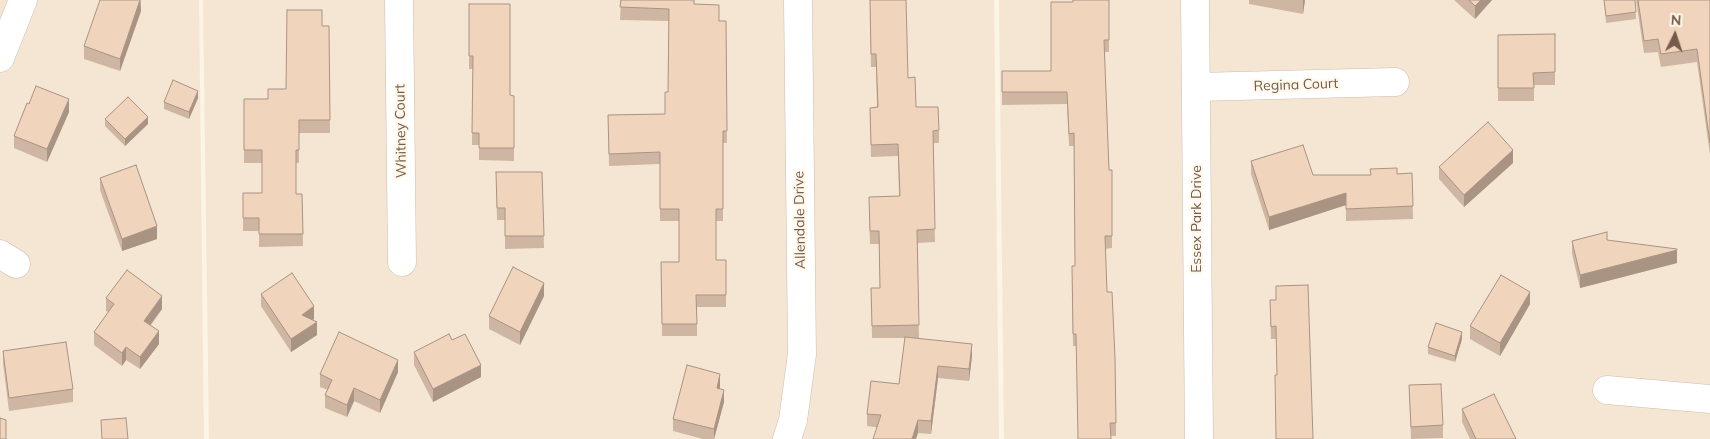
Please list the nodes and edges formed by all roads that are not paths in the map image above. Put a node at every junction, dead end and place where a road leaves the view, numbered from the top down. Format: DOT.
graph roads {
  1 [pos="23,0"];
  2 [pos="399,0"];
  3 [pos="798,0"];
  4 [pos="1195,0"];
  5 [pos="0,58"];
  6 [pos="1395,82"];
  7 [pos="1196,87"];
  8 [pos="402,262"];
  9 [pos="1607,390"];
  10 [pos="1710,399"];
  11 [pos="787,439"];
  12 [pos="1199,439"];
  1 -- 5 [label="street"];
  2 -- 8 [label="street, Whitney Court"];
  3 -- 11 [label="street, Allendale Drive"];
  4 -- 7 [label="street, Essex Park Drive"];
  6 -- 7 [label="street, Regina Court"];
  7 -- 12 [label="street, Essex Park Drive"];
  9 -- 10 [label="street"];
}
